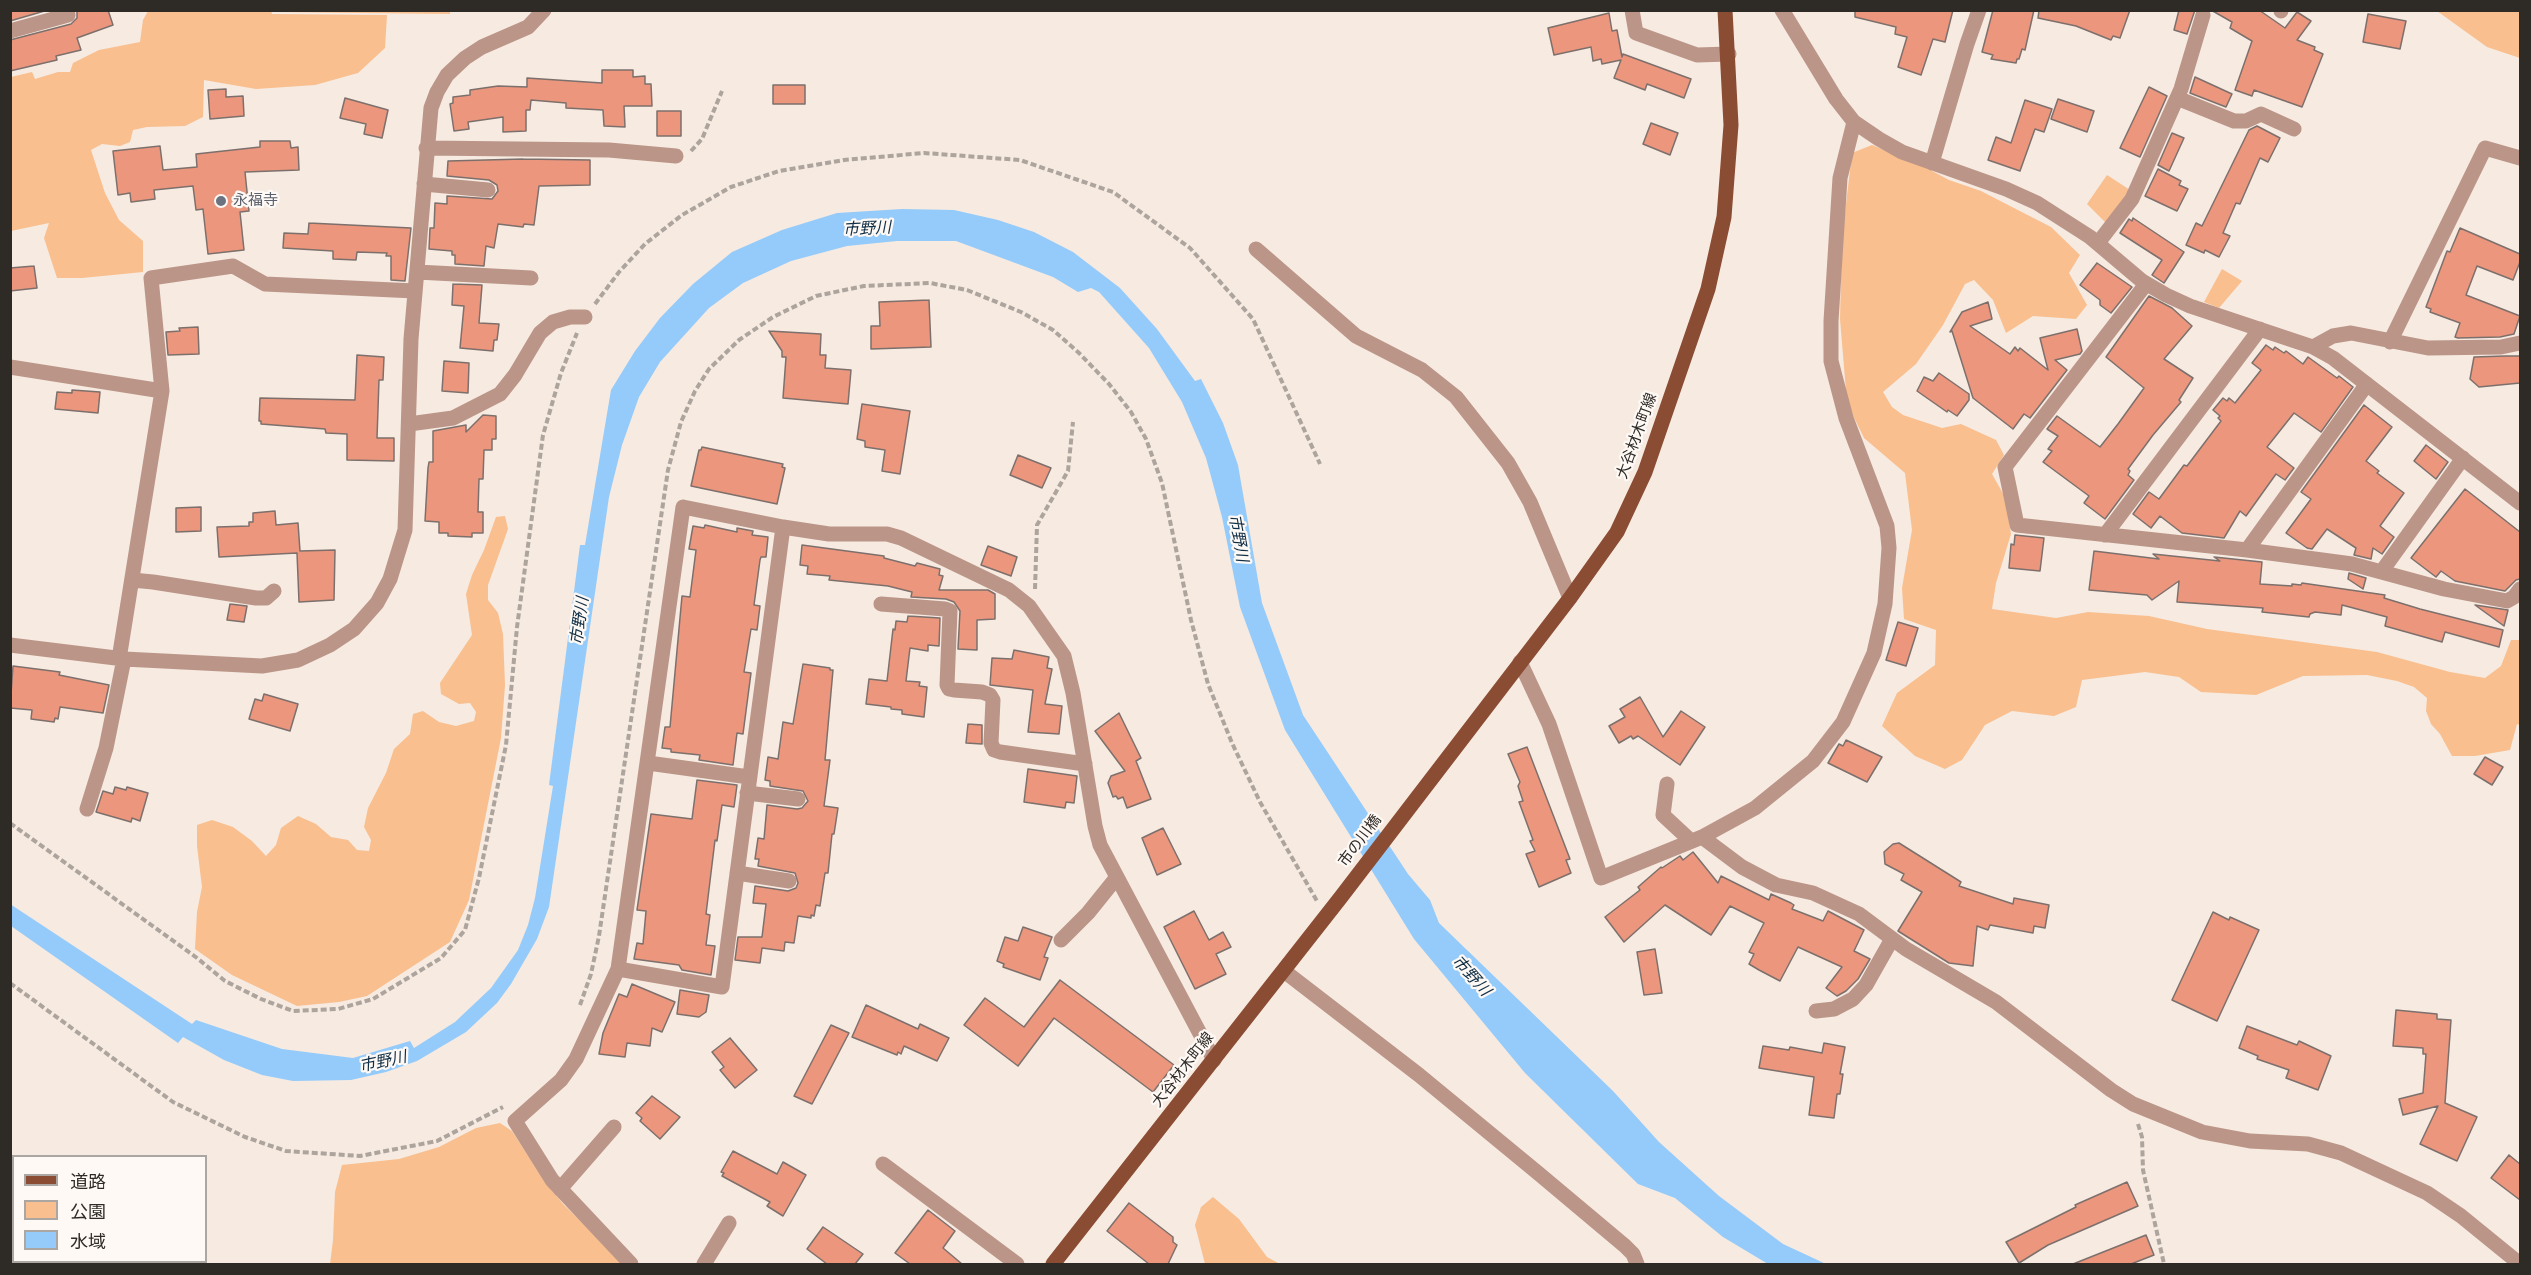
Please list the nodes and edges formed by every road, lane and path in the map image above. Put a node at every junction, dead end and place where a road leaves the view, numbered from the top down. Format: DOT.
graph roads {
  1 [pos="67,10"];
  2 [pos="544,10"];
  3 [pos="1632,10"];
  4 [pos="1725,10"];
  5 [pos="1782,10"];
  6 [pos="1979,10"];
  7 [pos="2203,15"];
  8 [pos="10,31"];
  9 [pos="1729,54"];
  10 [pos="723,91"];
  11 [pos="2177,98"];
  12 [pos="1854,122"];
  13 [pos="2294,129"];
  14 [pos="426,147"];
  15 [pos="676,156"];
  16 [pos="2520,158"];
  17 [pos="1932,163"];
  18 [pos="424,184"];
  19 [pos="488,190"];
  20 [pos="2098,243"];
  21 [pos="1256,249"];
  22 [pos="417,272"];
  23 [pos="531,278"];
  24 [pos="2146,284"];
  25 [pos="416,291"];
  26 [pos="585,317"];
  27 [pos="2260,329"];
  28 [pos="2390,342"];
  29 [pos="2520,343"];
  30 [pos="2313,347"];
  31 [pos="10,367"];
  32 [pos="2367,384"];
  33 [pos="162,391"];
  34 [pos="1073,422"];
  35 [pos="409,424"];
  36 [pos="2463,458"];
  37 [pos="1320,464"];
  38 [pos="2520,503"];
  39 [pos="783,527"];
  40 [pos="2105,535"];
  41 [pos="2247,550"];
  42 [pos="2382,572"];
  43 [pos="132,580"];
  44 [pos="2520,589"];
  45 [pos="274,591"];
  46 [pos="1570,598"];
  47 [pos="881,604"];
  48 [pos="1034,614"];
  49 [pos="10,645"];
  50 [pos="122,659"];
  51 [pos="1520,662"];
  52 [pos="648,763"];
  53 [pos="1085,765"];
  54 [pos="750,777"];
  55 [pos="1667,784"];
  56 [pos="747,793"];
  57 [pos="798,799"];
  58 [pos="87,808"];
  59 [pos="1408,808"];
  60 [pos="10,823"];
  61 [pos="1697,839"];
  62 [pos="737,873"];
  63 [pos="1117,877"];
  64 [pos="789,881"];
  65 [pos="1341,897"];
  66 [pos="1326,916"];
  67 [pos="1892,939"];
  68 [pos="1061,940"];
  69 [pos="618,969"];
  70 [pos="1284,970"];
  71 [pos="10,983"];
  72 [pos="1816,1011"];
  73 [pos="576,1014"];
  74 [pos="1214,1060"];
  75 [pos="2133,1104"];
  76 [pos="506,1106"];
  77 [pos="614,1127"];
  78 [pos="883,1164"];
  79 [pos="560,1189"];
  80 [pos="729,1223"];
  81 [pos="631,1264"];
  82 [pos="704,1264"];
  83 [pos="1017,1264"];
  84 [pos="1053,1264"];
  85 [pos="1637,1264"];
  86 [pos="2164,1264"];
  87 [pos="2520,1264"];
  1 -- 8 [label="street"];
  2 -- 14 [label="street"];
  3 -- 9 [label="street"];
  4 -- 9 [label="main road, 大谷材木町線"];
  5 -- 12 [label="street"];
  6 -- 17 [label="street"];
  7 -- 11 [label="street"];
  9 -- 46 [label="main road, 大谷材木町線"];
  10 -- 15 [label="path"];
  11 -- 13 [label="street"];
  11 -- 20 [label="street"];
  12 -- 17 [label="street"];
  12 -- 61 [label="street"];
  14 -- 15 [label="street"];
  14 -- 18 [label="street"];
  16 -- 28 [label="street"];
  17 -- 20 [label="street"];
  18 -- 19 [label="street"];
  18 -- 22 [label="street"];
  20 -- 24 [label="street"];
  21 -- 46 [label="street"];
  22 -- 23 [label="street"];
  22 -- 25 [label="street"];
  24 -- 27 [label="street"];
  24 -- 40 [label="street"];
  25 -- 33 [label="street"];
  25 -- 35 [label="street"];
  26 -- 35 [label="street"];
  26 -- 37 [label="path"];
  26 -- 60 [label="path"];
  27 -- 30 [label="street"];
  27 -- 40 [label="street"];
  28 -- 29 [label="street"];
  28 -- 30 [label="street"];
  30 -- 32 [label="street"];
  31 -- 33 [label="street"];
  32 -- 36 [label="street"];
  32 -- 41 [label="street"];
  33 -- 43 [label="street"];
  34 -- 48 [label="path"];
  35 -- 50 [label="street"];
  36 -- 38 [label="street"];
  36 -- 42 [label="street"];
  39 -- 48 [label="street"];
  39 -- 52 [label="street"];
  39 -- 54 [label="street"];
  40 -- 41 [label="street"];
  41 -- 42 [label="street"];
  42 -- 44 [label="street"];
  43 -- 45 [label="street"];
  43 -- 50 [label="street"];
  46 -- 51 [label="main road, 大谷材木町線"];
  47 -- 53 [label="street"];
  48 -- 53 [label="street"];
  49 -- 50 [label="street"];
  50 -- 58 [label="street"];
  51 -- 59 [label="main road, 大谷材木町線"];
  51 -- 61 [label="street"];
  52 -- 54 [label="street"];
  52 -- 69 [label="street"];
  53 -- 63 [label="street"];
  54 -- 56 [label="street"];
  55 -- 61 [label="street"];
  56 -- 57 [label="street"];
  56 -- 62 [label="street"];
  59 -- 65 [label="main road, 市の川橋"];
  61 -- 67 [label="street"];
  62 -- 64 [label="street"];
  62 -- 69 [label="street"];
  63 -- 68 [label="street"];
  63 -- 74 [label="street"];
  65 -- 66 [label="main road, 大谷材木町線"];
  66 -- 70 [label="main road, 大谷材木町線"];
  66 -- 73 [label="path"];
  67 -- 72 [label="street"];
  67 -- 75 [label="street"];
  69 -- 79 [label="street"];
  70 -- 74 [label="main road, 大谷材木町線"];
  70 -- 85 [label="street"];
  71 -- 76 [label="path"];
  74 -- 84 [label="main road, 大谷材木町線"];
  75 -- 86 [label="path"];
  75 -- 87 [label="street"];
  77 -- 79 [label="street"];
  78 -- 83 [label="street"];
  79 -- 81 [label="street"];
  80 -- 82 [label="street"];
}
